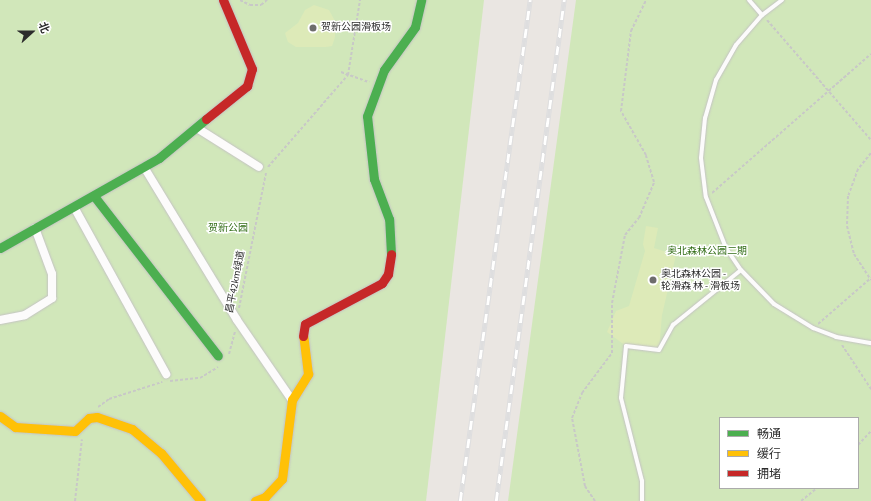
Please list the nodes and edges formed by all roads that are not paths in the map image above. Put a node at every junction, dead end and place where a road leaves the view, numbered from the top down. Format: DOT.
graph roads {
  1 [pos="223,0"];
  2 [pos="421,0"];
  3 [pos="749,0"];
  4 [pos="782,0"];
  5 [pos="762,15"];
  6 [pos="197,128"];
  7 [pos="144,167"];
  8 [pos="259,167"];
  9 [pos="94,196"];
  10 [pos="74,207"];
  11 [pos="36,228"];
  12 [pos="0,248"];
  13 [pos="741,270"];
  14 [pos="0,320"];
  15 [pos="871,343"];
  16 [pos="222,359"];
  17 [pos="166,374"];
  18 [pos="292,400"];
  19 [pos="0,416"];
  20 [pos="201,501"];
  21 [pos="255,501"];
  22 [pos="642,501"];
  1 -- 6 [label="street"];
  2 -- 18 [label="street"];
  3 -- 5 [label="lane"];
  4 -- 5 [label="lane"];
  5 -- 13 [label="lane"];
  6 -- 7 [label="street"];
  6 -- 8 [label="street"];
  7 -- 9 [label="street"];
  7 -- 18 [label="street"];
  9 -- 10 [label="street"];
  9 -- 16 [label="street"];
  10 -- 11 [label="street"];
  10 -- 17 [label="street"];
  11 -- 12 [label="street"];
  11 -- 14 [label="street"];
  13 -- 15 [label="lane"];
  13 -- 22 [label="lane"];
  18 -- 21 [label="street"];
  19 -- 20 [label="street"];
}
